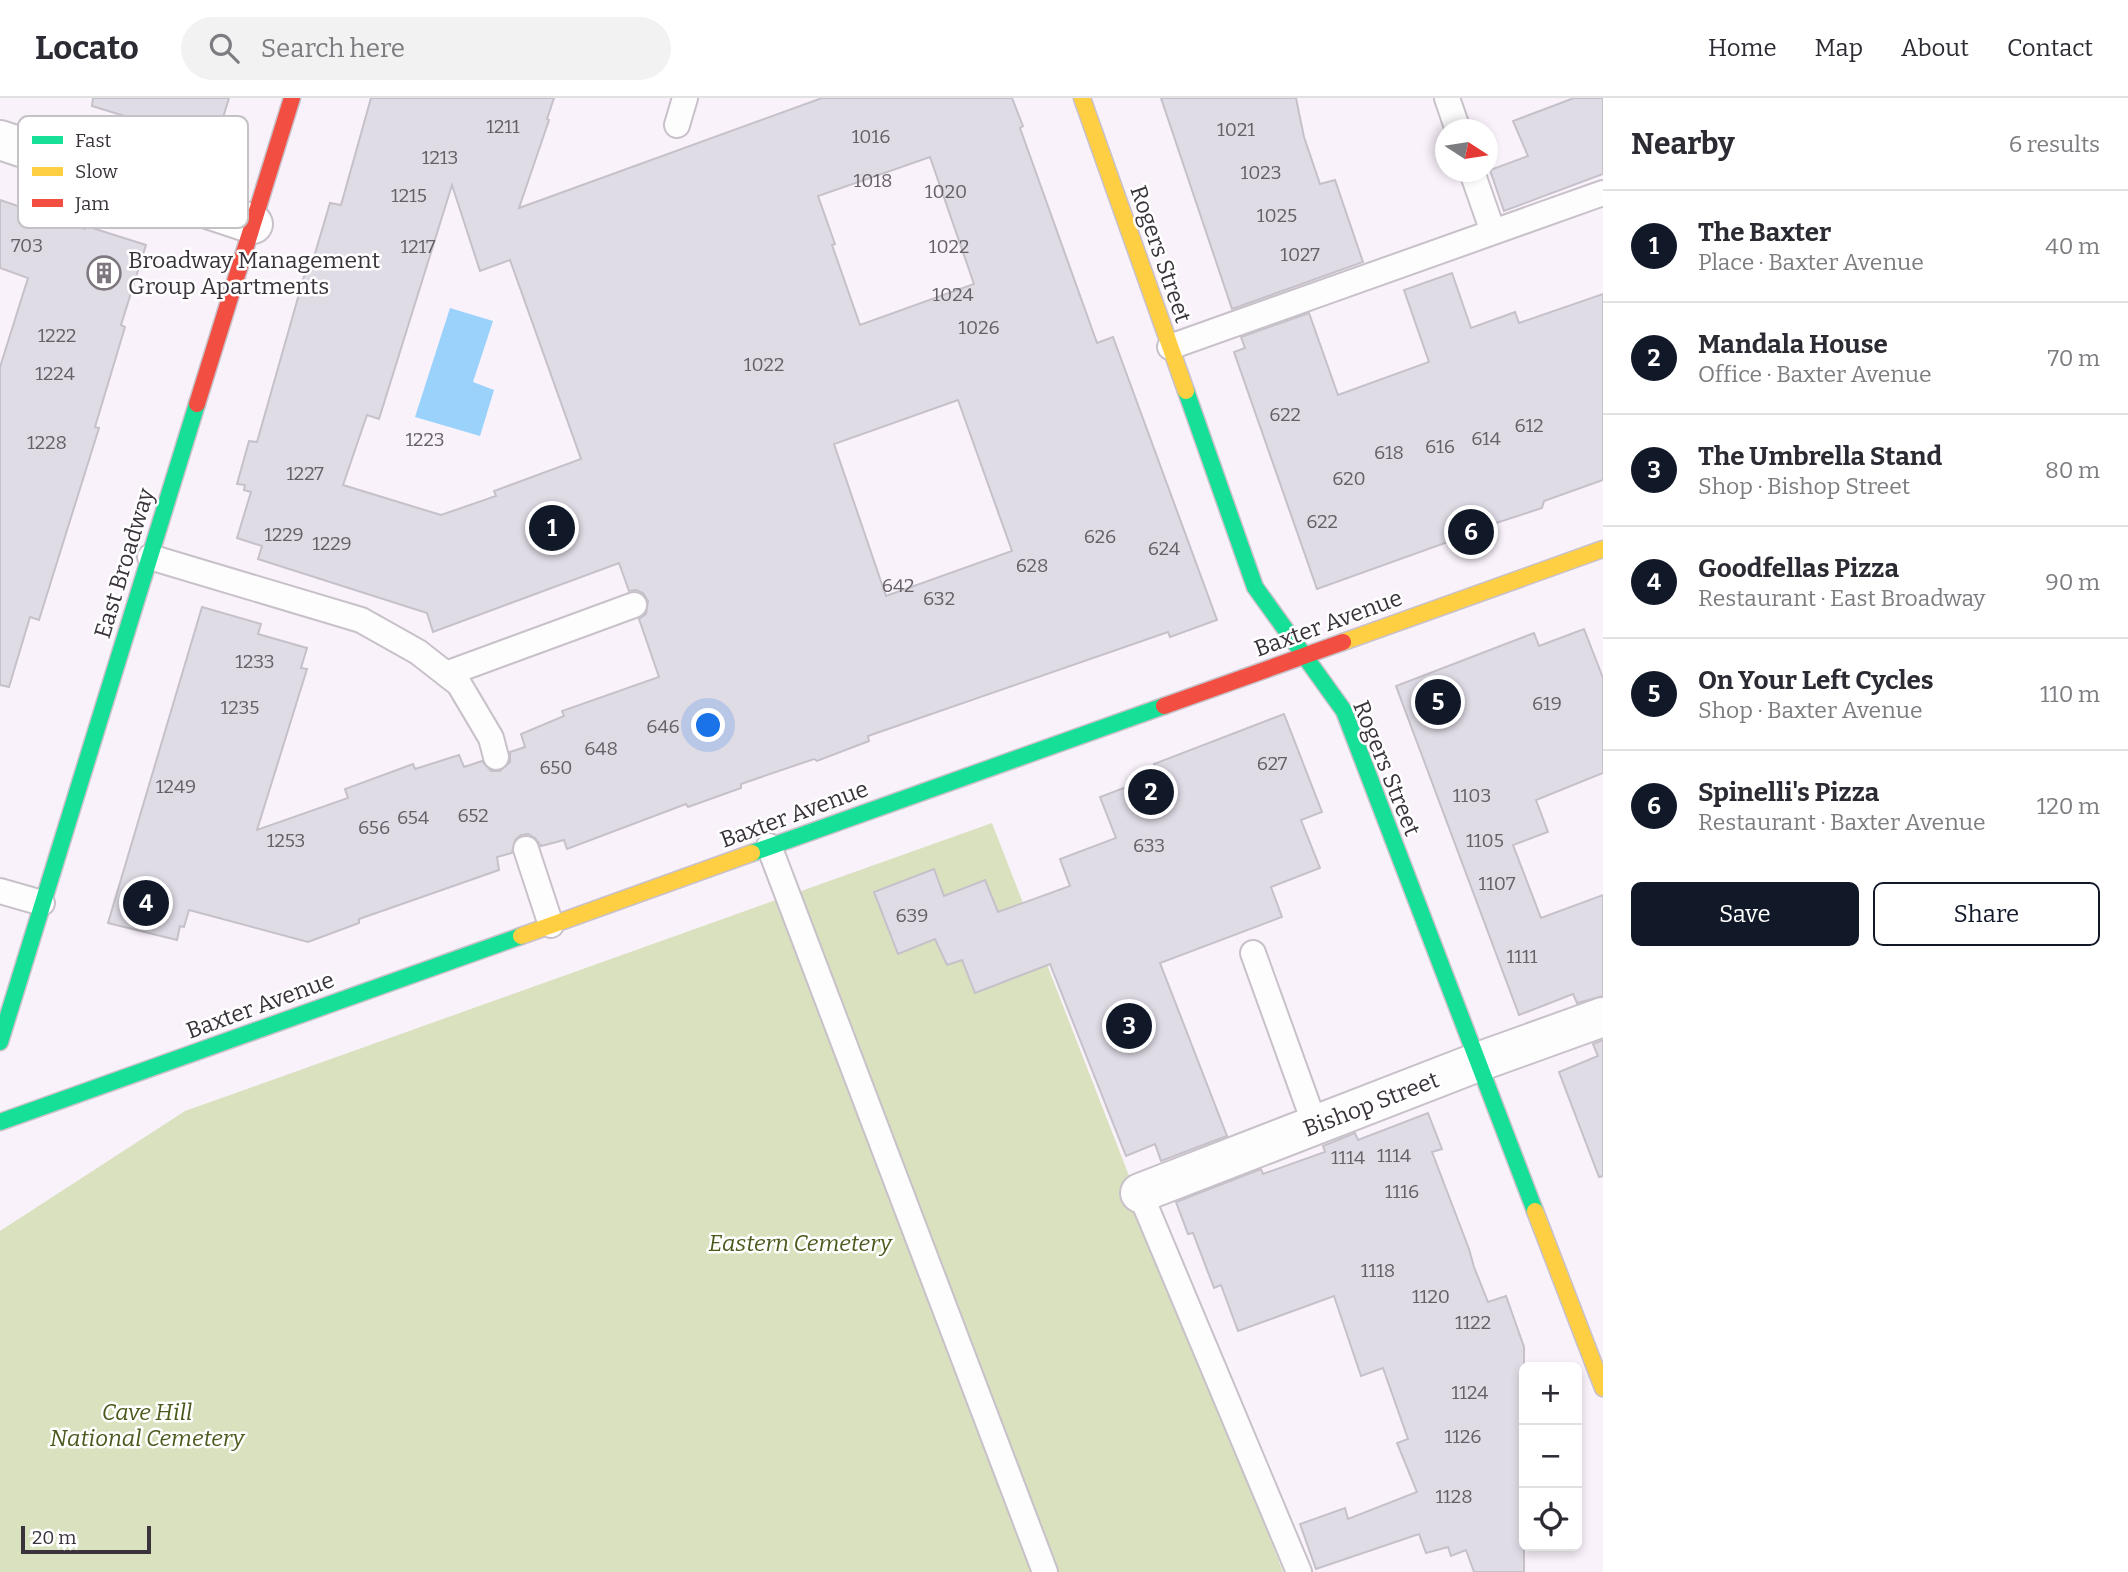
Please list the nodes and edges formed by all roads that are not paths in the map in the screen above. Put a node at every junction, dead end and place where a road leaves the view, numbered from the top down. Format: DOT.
graph roads {
  1 [pos="292,98"];
  2 [pos="685,98"];
  3 [pos="1082,98"];
  4 [pos="1447,98"];
  5 [pos="1454,119"];
  6 [pos="677,125"];
  7 [pos="0,140"];
  8 [pos="18,146"];
  9 [pos="1476,182"];
  10 [pos="1603,193"];
  11 [pos="248,221"];
  12 [pos="253,223"];
  13 [pos="1493,232"];
  14 [pos="1170,347"];
  15 [pos="1603,549"];
  16 [pos="150,557"];
  17 [pos="634,605"];
  18 [pos="1302,656"];
  19 [pos="446,674"];
  20 [pos="496,757"];
  21 [pos="769,846"];
  22 [pos="526,849"];
  23 [pos="0,891"];
  24 [pos="43,903"];
  25 [pos="551,925"];
  26 [pos="1252,953"];
  27 [pos="6,1006"];
  28 [pos="1603,1017"];
  29 [pos="0,1042"];
  30 [pos="1478,1062"];
  31 [pos="0,1122"];
  32 [pos="1315,1125"];
  33 [pos="1140,1193"];
  34 [pos="1603,1388"];
  35 [pos="1045,1572"];
  36 [pos="1299,1572"];
  1 -- 12 [label="main road, East Broadway"];
  2 -- 6 [label="lane"];
  3 -- 14 [label="main road, Rogers Street"];
  4 -- 5 [label="lane"];
  7 -- 8 [label="street"];
  9 -- 13 [label="lane"];
  10 -- 13 [label="lane"];
  11 -- 12 [label="street"];
  12 -- 16 [label="main road, East Broadway"];
  13 -- 14 [label="lane"];
  14 -- 18 [label="main road, Rogers Street"];
  15 -- 18 [label="main road, Baxter Avenue"];
  16 -- 19 [label="lane"];
  16 -- 24 [label="main road, East Broadway"];
  17 -- 19 [label="lane"];
  18 -- 21 [label="main road, Baxter Avenue"];
  18 -- 30 [label="main road, Rogers Street"];
  19 -- 20 [label="lane"];
  21 -- 25 [label="main road, Baxter Avenue"];
  21 -- 35 [label="lane"];
  22 -- 25 [label="lane"];
  23 -- 24 [label="lane"];
  24 -- 27 [label="main road, East Broadway"];
  25 -- 31 [label="main road, Baxter Avenue"];
  26 -- 32 [label="lane"];
  27 -- 29 [label="main road, East Broadway"];
  28 -- 30 [label="street, Bishop Street"];
  30 -- 32 [label="street, Bishop Street"];
  30 -- 34 [label="main road, Rogers Street"];
  32 -- 33 [label="street, Bishop Street"];
  33 -- 36 [label="lane"];
}
